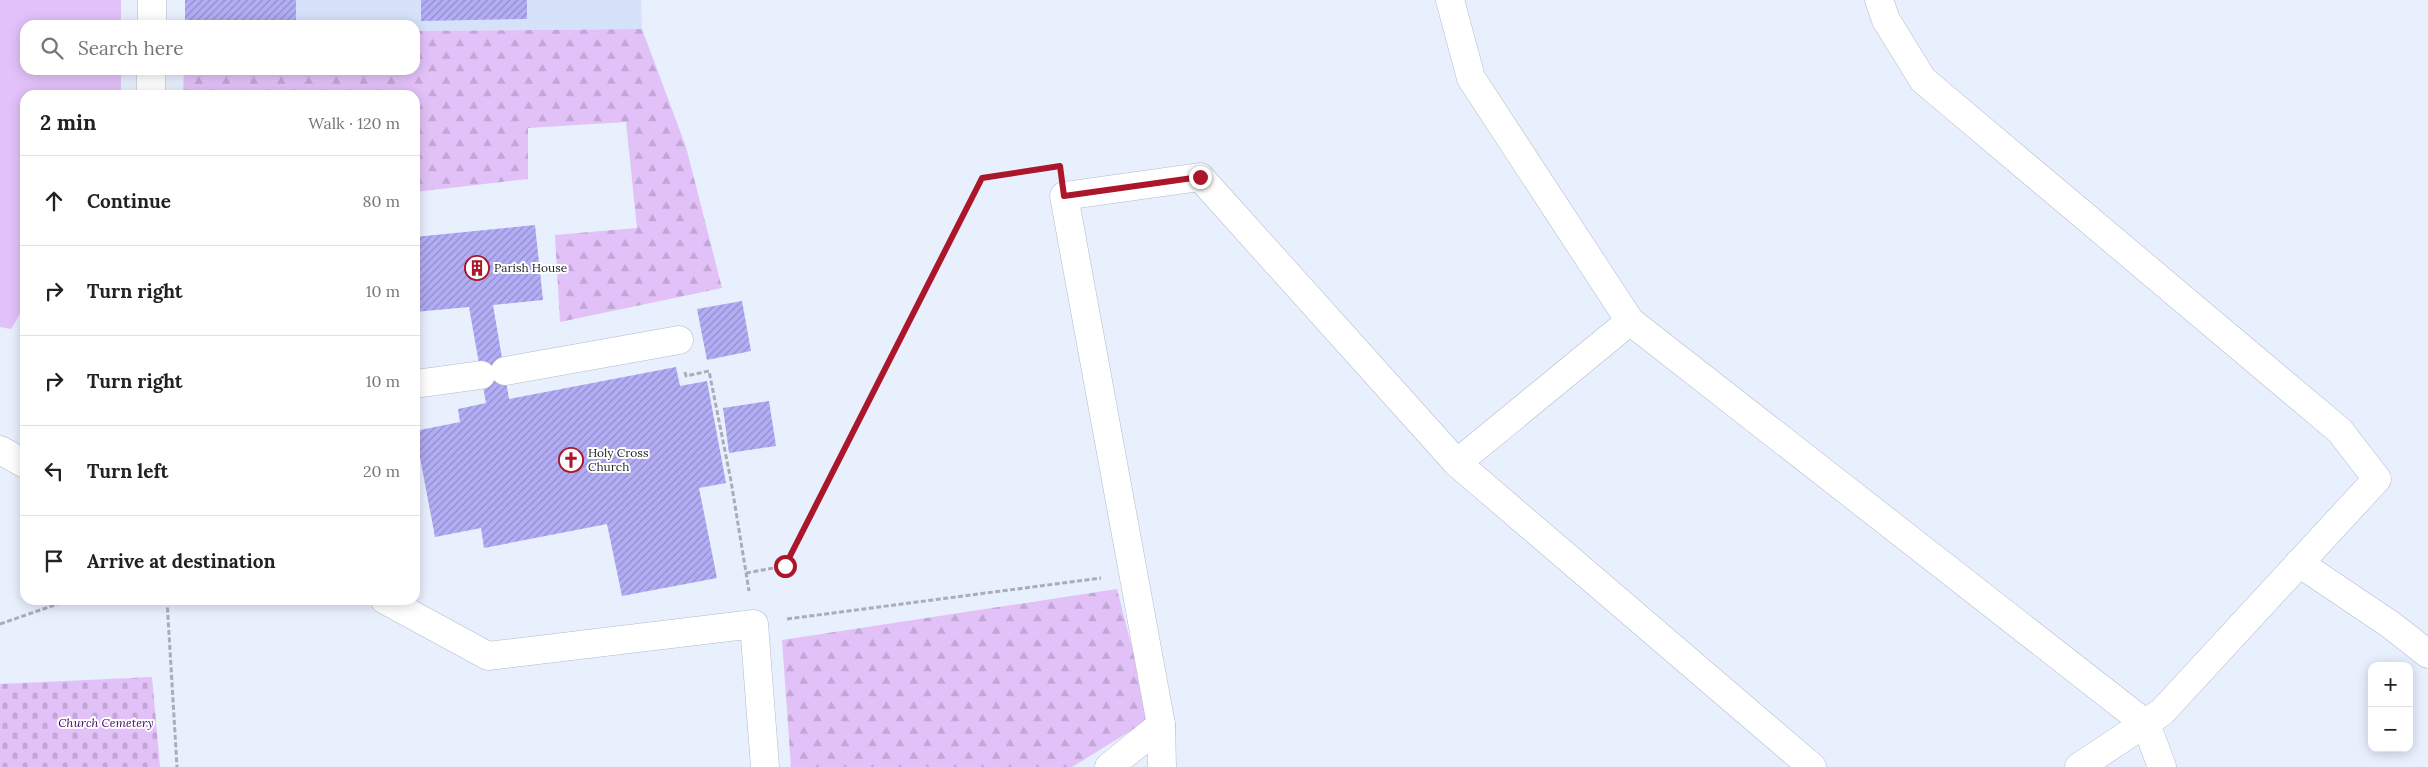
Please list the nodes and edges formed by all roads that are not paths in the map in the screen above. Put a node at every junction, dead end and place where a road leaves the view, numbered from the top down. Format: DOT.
graph roads {
  1 [pos="152,0"];
  2 [pos="1450,0"];
  3 [pos="1879,0"];
  4 [pos="152,20"];
  5 [pos="151,75"];
  6 [pos="151,90"];
  7 [pos="1630,321"];
  8 [pos="679,340"];
  9 [pos="420,383"];
  10 [pos="0,450"];
  11 [pos="20,461"];
  12 [pos="1457,463"];
  13 [pos="2299,563"];
  14 [pos="395,605"];
  15 [pos="2428,654"];
  16 [pos="2146,724"];
  17 [pos="1161,726"];
  18 [pos="765,767"];
  19 [pos="1109,767"];
  20 [pos="1162,767"];
  21 [pos="1812,767"];
  22 [pos="2079,767"];
  23 [pos="2162,767"];
  1 -- 4 [label="street"];
  2 -- 7 [label="street"];
  3 -- 13 [label="street"];
  5 -- 6 [label="street"];
  7 -- 12 [label="street"];
  7 -- 16 [label="street"];
  8 -- 9 [label="street"];
  10 -- 11 [label="street"];
  12 -- 17 [label="street"];
  12 -- 21 [label="street"];
  13 -- 15 [label="street"];
  13 -- 16 [label="street"];
  14 -- 18 [label="street"];
  16 -- 22 [label="street"];
  16 -- 23 [label="street"];
  17 -- 19 [label="street"];
  17 -- 20 [label="street"];
}
